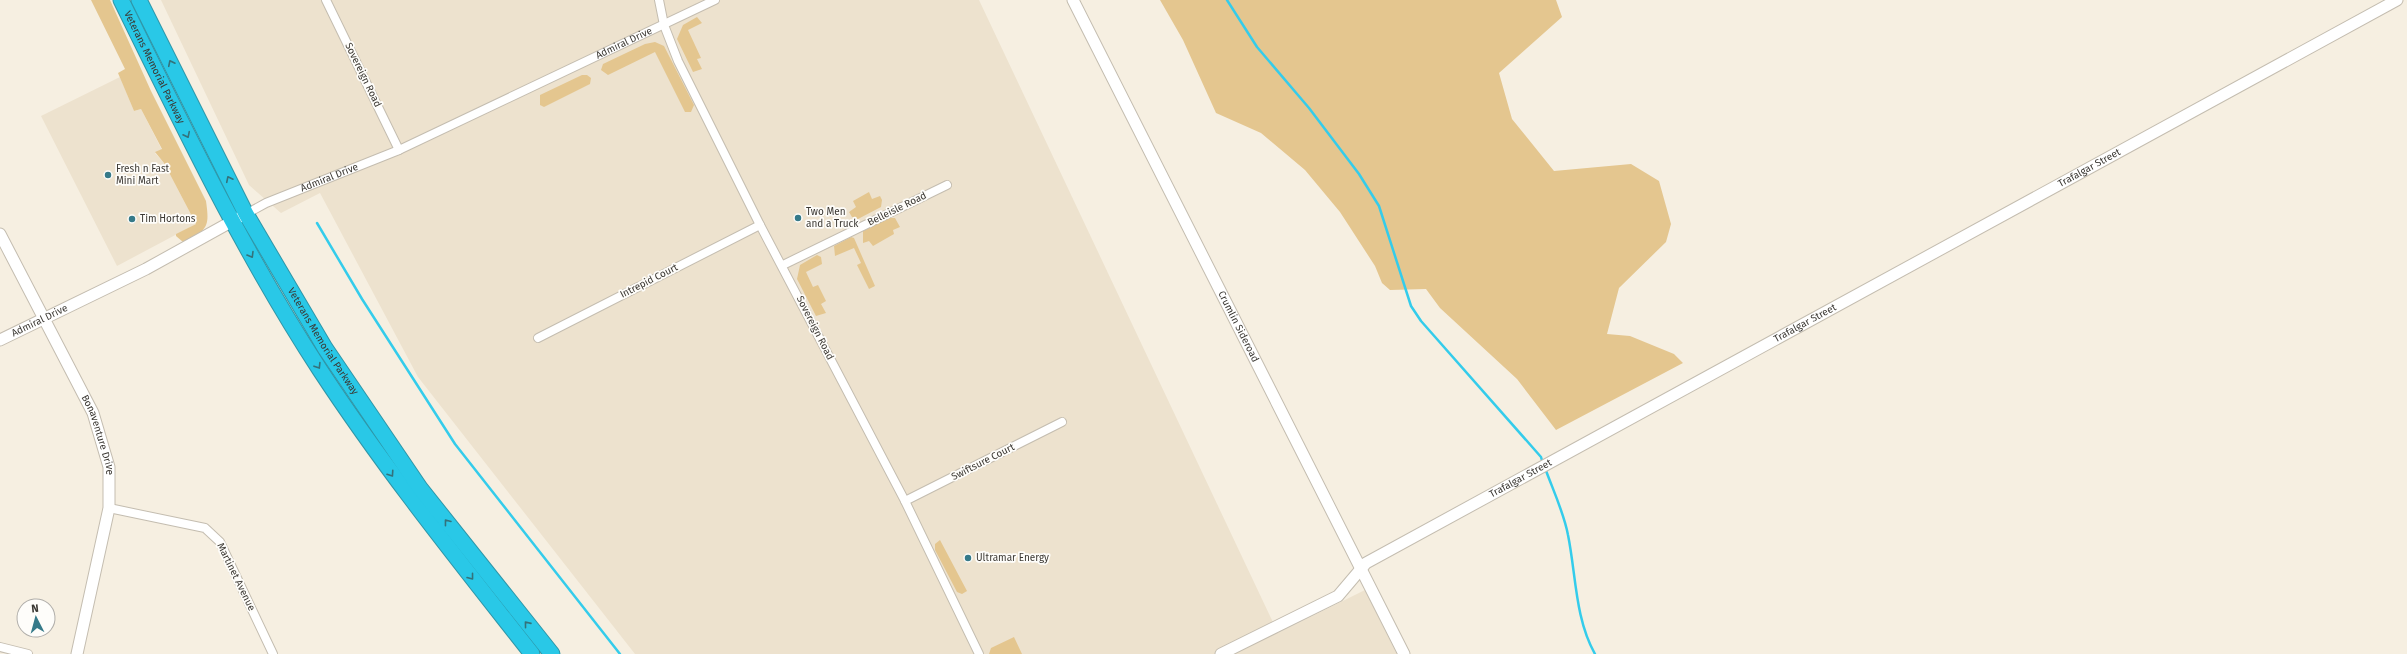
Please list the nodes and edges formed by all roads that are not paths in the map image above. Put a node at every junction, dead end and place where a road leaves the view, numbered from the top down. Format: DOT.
graph roads {
  1 [pos="121,0"];
  2 [pos="139,0"];
  3 [pos="326,0"];
  4 [pos="659,0"];
  5 [pos="715,0"];
  6 [pos="1073,0"];
  7 [pos="2397,0"];
  8 [pos="664,25"];
  9 [pos="399,150"];
  10 [pos="947,185"];
  11 [pos="246,214"];
  12 [pos="232,221"];
  13 [pos="760,225"];
  14 [pos="0,234"];
  15 [pos="782,264"];
  16 [pos="44,319"];
  17 [pos="538,338"];
  18 [pos="0,340"];
  19 [pos="1062,422"];
  20 [pos="905,501"];
  21 [pos="109,508"];
  22 [pos="1360,568"];
  23 [pos="0,647"];
  24 [pos="28,654"];
  25 [pos="77,654"];
  26 [pos="273,654"];
  27 [pos="532,654"];
  28 [pos="552,654"];
  29 [pos="979,654"];
  30 [pos="1221,654"];
  31 [pos="1404,654"];
  1 -- 12 [label="highway, Veterans Memorial Parkway, one-way"];
  11 -- 2 [label="highway, Veterans Memorial Parkway, one-way"];
  3 -- 9 [label="street, Sovereign Road"];
  4 -- 8 [label="street, Sovereign Road"];
  5 -- 8 [label="street, Admiral Drive"];
  6 -- 22 [label="street, Crumlin Sideroad"];
  7 -- 22 [label="street, Trafalgar Street"];
  8 -- 9 [label="street, Admiral Drive"];
  8 -- 13 [label="street, Sovereign Road"];
  9 -- 11 [label="street, Admiral Drive"];
  10 -- 15 [label="street, Belleisle Road"];
  11 -- 12 [label="street, Admiral Drive"];
  28 -- 11 [label="highway, Veterans Memorial Parkway, one-way"];
  12 -- 16 [label="street, Admiral Drive"];
  12 -- 27 [label="highway, Veterans Memorial Parkway, one-way"];
  13 -- 15 [label="street, Sovereign Road"];
  13 -- 17 [label="street, Intrepid Court"];
  14 -- 16 [label="street, Bonaventure Drive"];
  15 -- 20 [label="street, Sovereign Road"];
  16 -- 18 [label="street, Admiral Drive"];
  16 -- 21 [label="street, Bonaventure Drive"];
  19 -- 20 [label="street, Swiftsure Court"];
  20 -- 29 [label="street, Sovereign Road"];
  21 -- 25 [label="street, Bonaventure Drive"];
  21 -- 26 [label="street, Martinet Avenue"];
  22 -- 30 [label="street, Trafalgar Street"];
  22 -- 31 [label="street, Crumlin Sideroad"];
  23 -- 24 [label="street"];
}
